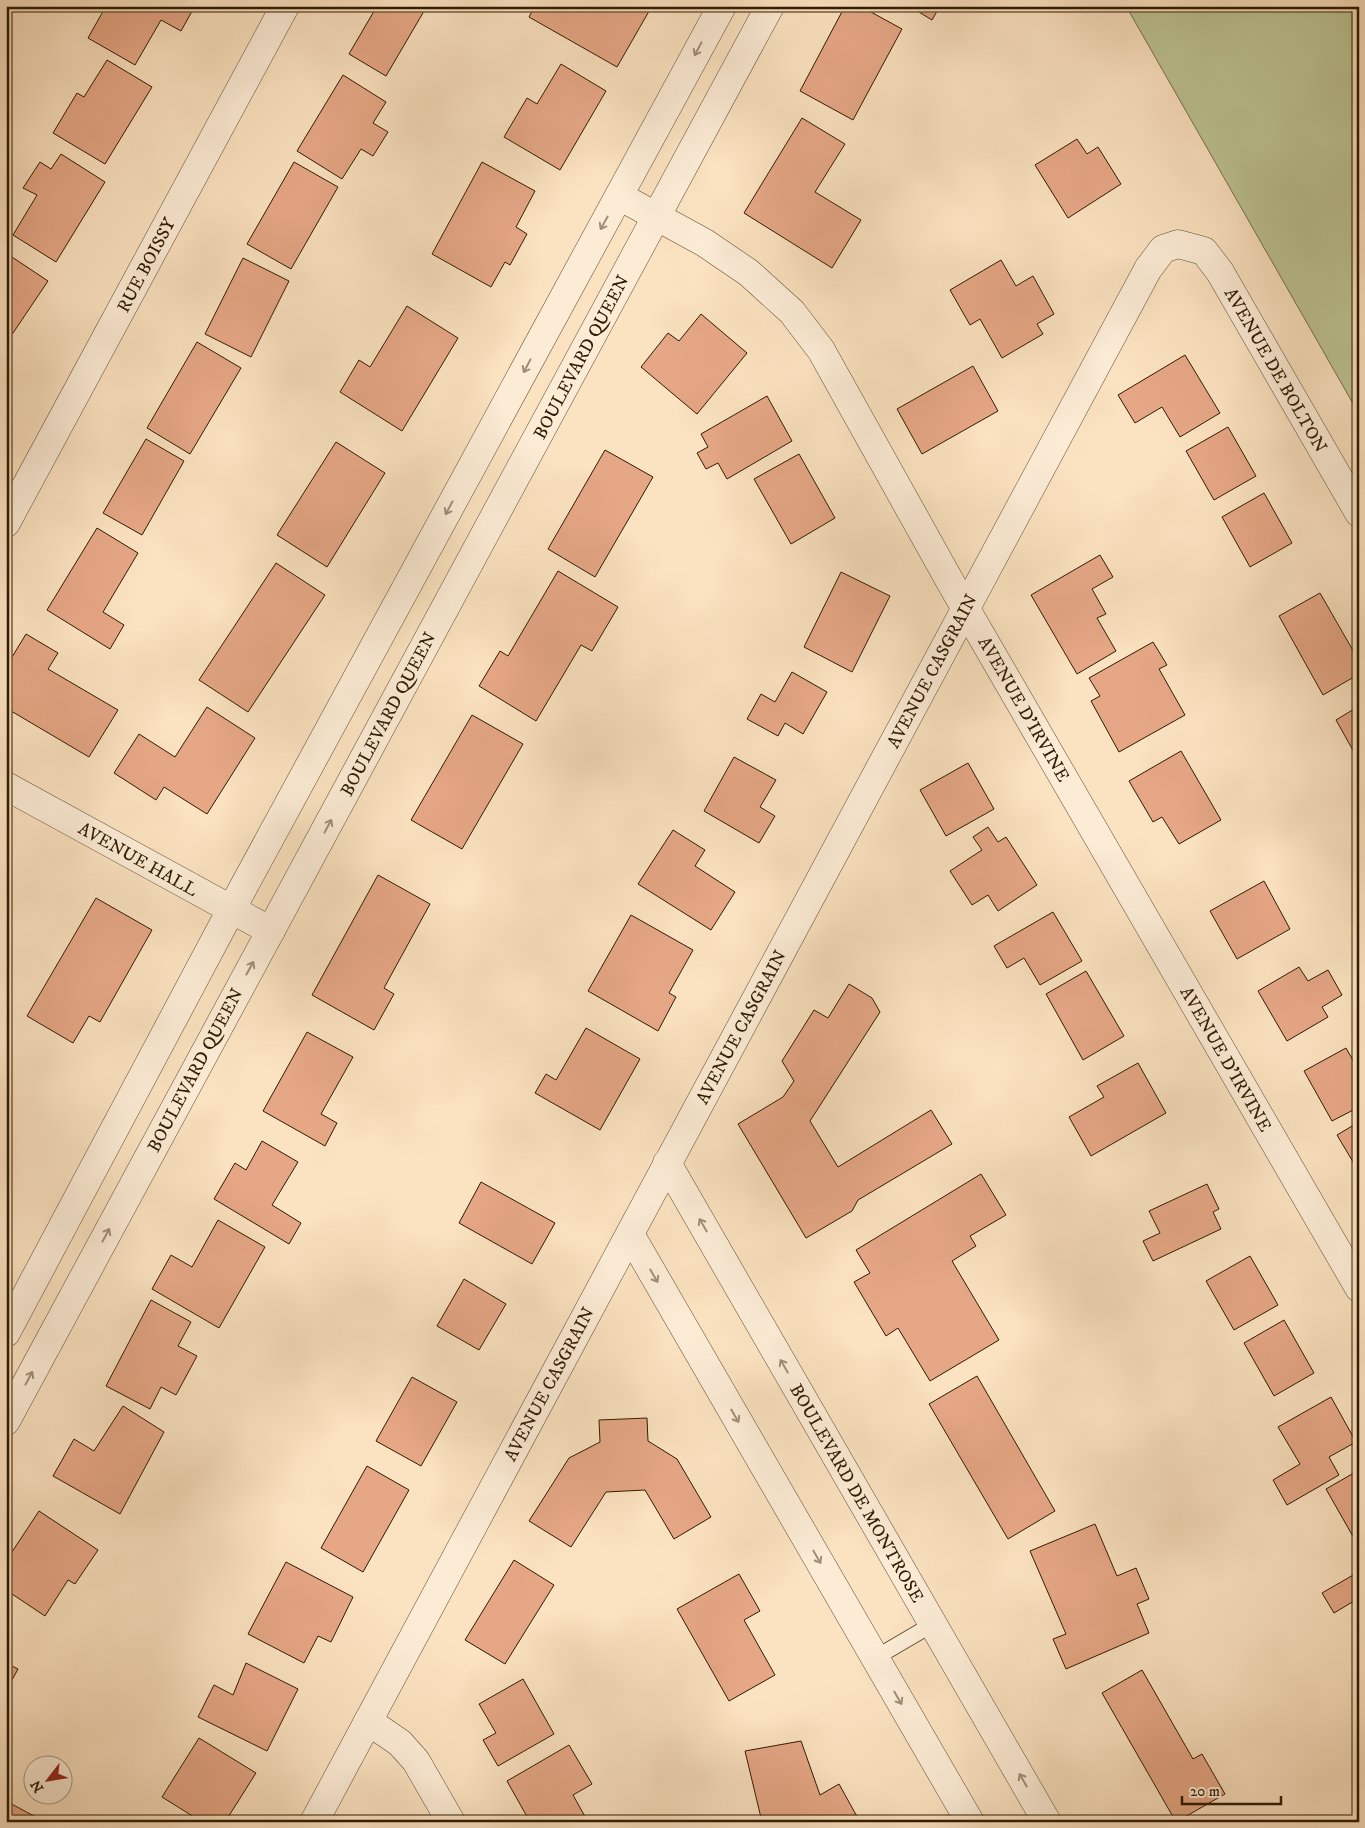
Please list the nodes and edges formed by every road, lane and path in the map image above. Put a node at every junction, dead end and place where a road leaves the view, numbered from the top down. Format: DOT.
graph roads {
  1 [pos="285,6"];
  2 [pos="722,6"];
  3 [pos="770,6"];
  4 [pos="1357,6"];
  5 [pos="1359,10"];
  6 [pos="619,196"];
  7 [pos="657,215"];
  8 [pos="1178,244"];
  9 [pos="1359,513"];
  10 [pos="6,523"];
  11 [pos="966,608"];
  12 [pos="6,786"];
  13 [pos="231,910"];
  14 [pos="271,931"];
  15 [pos="667,1164"];
  16 [pos="630,1234"];
  17 [pos="1359,1288"];
  18 [pos="6,1333"];
  19 [pos="6,1421"];
  20 [pos="933,1624"];
  21 [pos="875,1658"];
  22 [pos="368,1721"];
  23 [pos="314,1822"];
  24 [pos="451,1822"];
  25 [pos="970,1822"];
  26 [pos="1047,1822"];
  1 -- 10 [label="street, RUE BOISSY"];
  2 -- 6 [label="street, one-way"];
  3 -- 7 [label="street, BOULEVARD QUEEN"];
  4 -- 5 [label="path"];
  6 -- 7 [label="street, AVENUE D'IRVINE"];
  6 -- 13 [label="street, one-way"];
  7 -- 11 [label="street, AVENUE D'IRVINE"];
  14 -- 7 [label="street, BOULEVARD QUEEN, one-way"];
  8 -- 9 [label="street, AVENUE DE BOLTON"];
  8 -- 11 [label="street, AVENUE CASGRAIN"];
  11 -- 15 [label="street, AVENUE CASGRAIN"];
  11 -- 17 [label="street, AVENUE D'IRVINE"];
  12 -- 13 [label="street, AVENUE HALL"];
  13 -- 14 [label="street, AVENUE HALL"];
  13 -- 18 [label="street"];
  19 -- 14 [label="street, BOULEVARD QUEEN, one-way"];
  15 -- 16 [label="street, AVENUE CASGRAIN"];
  20 -- 15 [label="street, BOULEVARD DE MONTROSE, one-way"];
  16 -- 21 [label="street, one-way"];
  16 -- 22 [label="street, AVENUE CASGRAIN"];
  20 -- 21 [label="lane"];
  26 -- 20 [label="street, BOULEVARD DE MONTROSE, one-way"];
  21 -- 25 [label="street, one-way"];
  22 -- 23 [label="street, AVENUE CASGRAIN"];
  22 -- 24 [label="street"];
}
